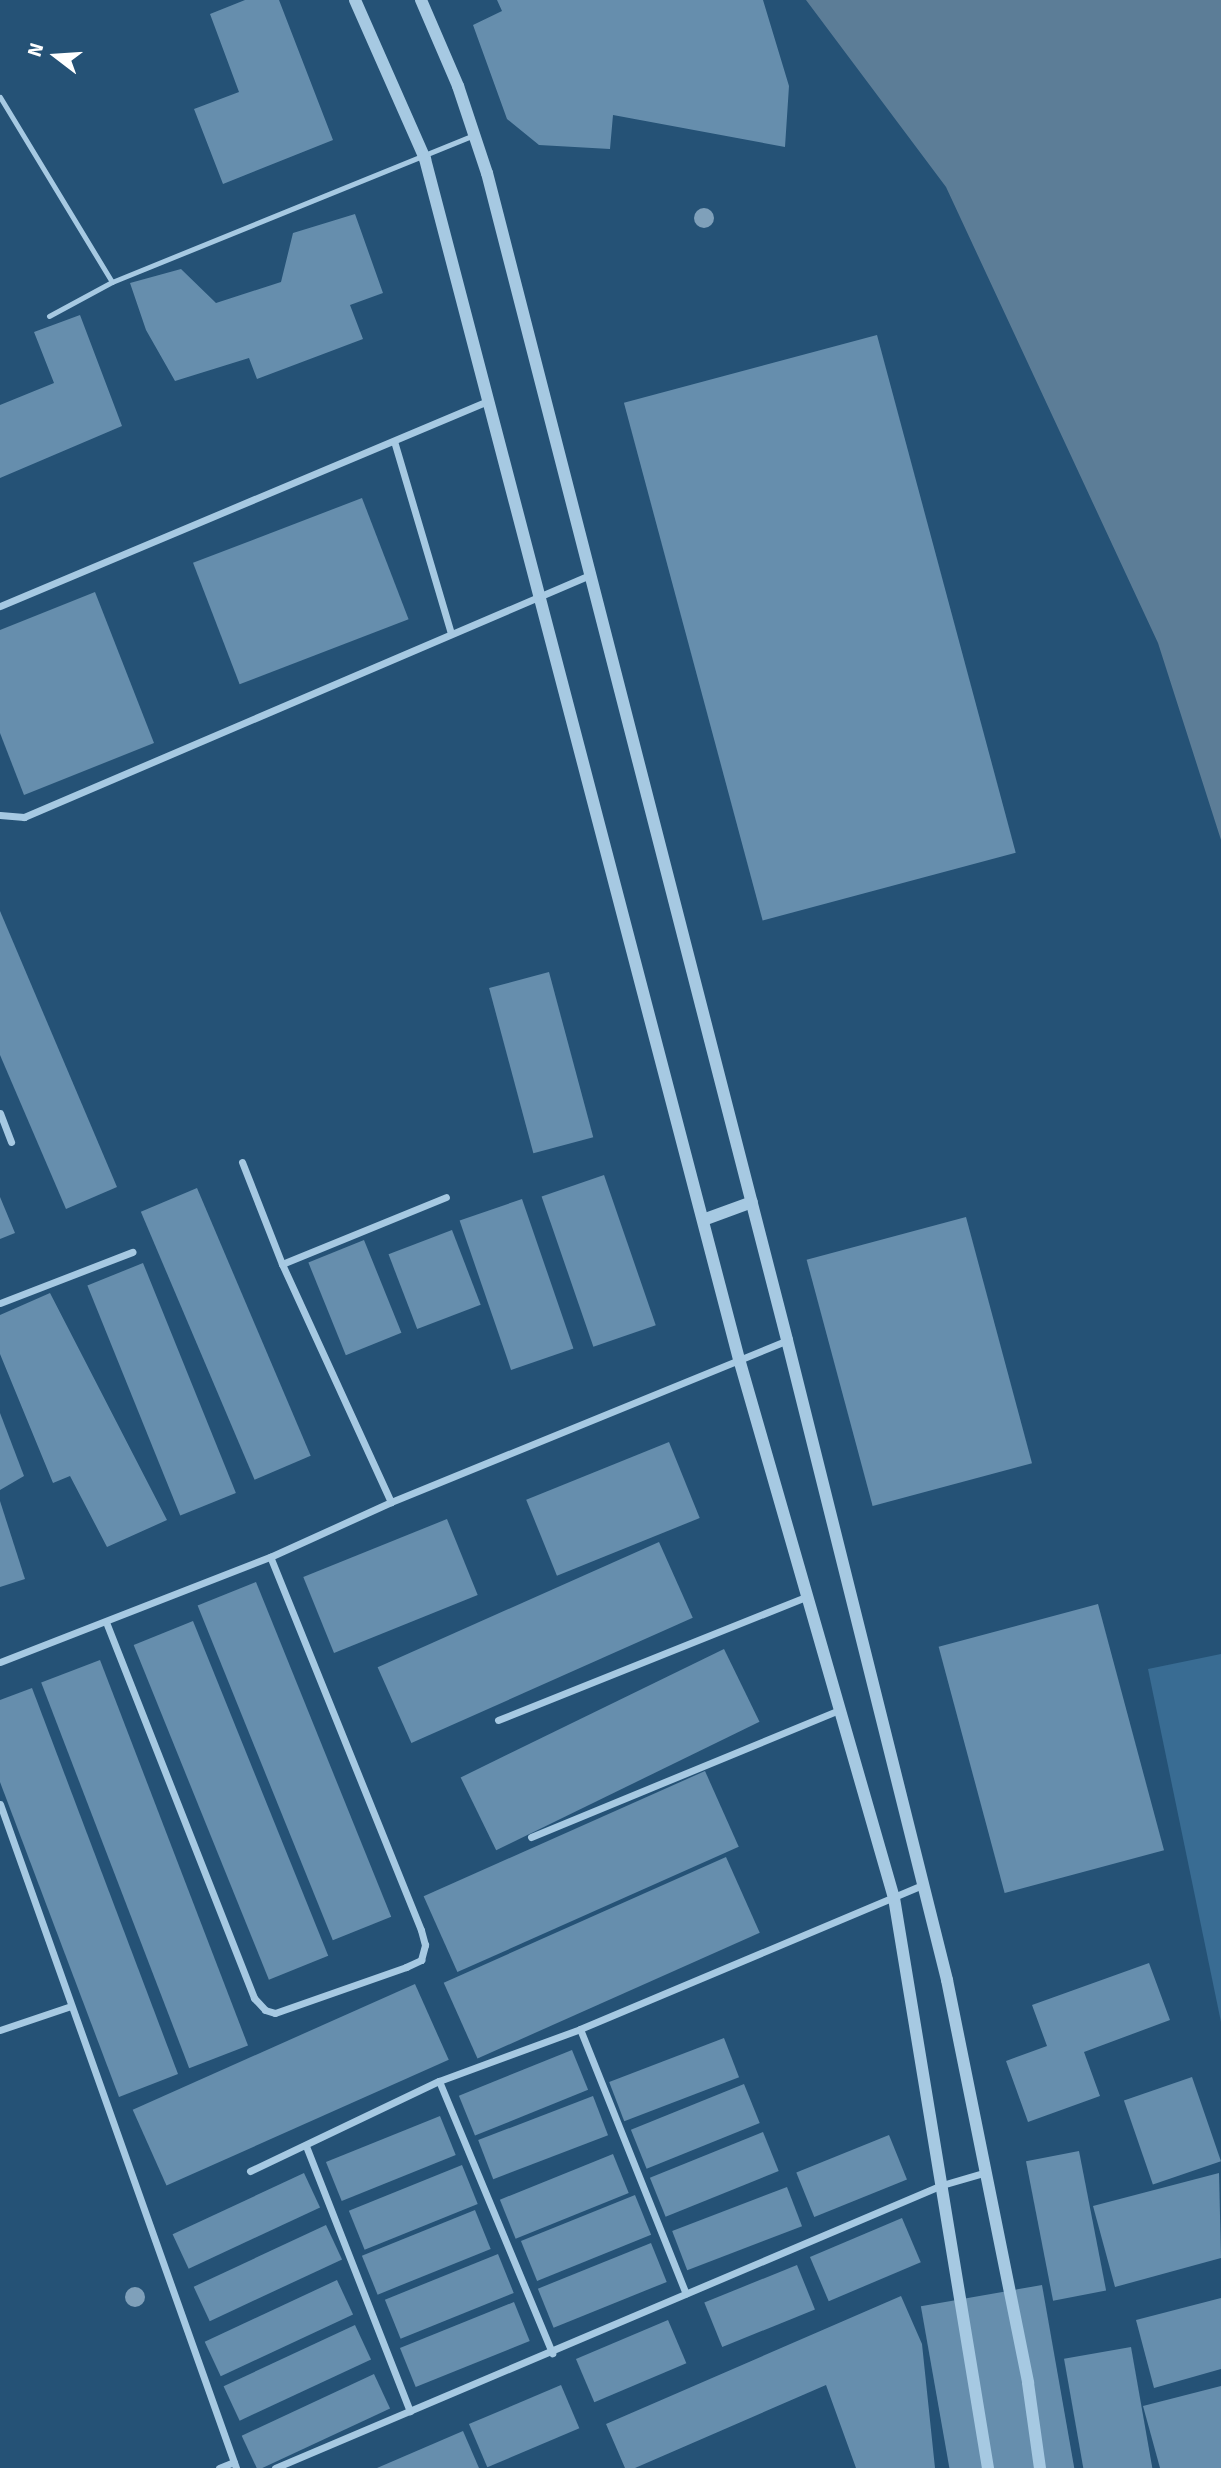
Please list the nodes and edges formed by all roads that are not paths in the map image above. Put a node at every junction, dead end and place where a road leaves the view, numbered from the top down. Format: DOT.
graph roads {
  1 [pos="355,0"];
  2 [pos="421,0"];
  3 [pos="0,97"];
  4 [pos="475,135"];
  5 [pos="425,159"];
  6 [pos="112,282"];
  7 [pos="49,316"];
  8 [pos="488,401"];
  9 [pos="394,441"];
  10 [pos="590,575"];
  11 [pos="539,594"];
  12 [pos="0,606"];
  13 [pos="451,633"];
  14 [pos="0,816"];
  15 [pos="0,1113"];
  16 [pos="12,1142"];
  17 [pos="242,1162"];
  18 [pos="446,1197"];
  19 [pos="752,1202"];
  20 [pos="703,1220"];
  21 [pos="132,1252"];
  22 [pos="282,1264"];
  23 [pos="0,1303"];
  24 [pos="787,1340"];
  25 [pos="739,1359"];
  26 [pos="391,1502"];
  27 [pos="270,1557"];
  28 [pos="806,1597"];
  29 [pos="106,1622"];
  30 [pos="0,1662"];
  31 [pos="837,1711"];
  32 [pos="498,1720"];
  33 [pos="0,1804"];
  34 [pos="531,1837"];
  35 [pos="923,1885"];
  36 [pos="894,1898"];
  37 [pos="71,2006"];
  38 [pos="580,2029"];
  39 [pos="0,2030"];
  40 [pos="439,2081"];
  41 [pos="306,2146"];
  42 [pos="250,2171"];
  43 [pos="987,2172"];
  44 [pos="942,2185"];
  45 [pos="686,2294"];
  46 [pos="552,2353"];
  47 [pos="410,2411"];
  48 [pos="235,2465"];
  49 [pos="219,2468"];
  50 [pos="275,2468"];
  51 [pos="988,2468"];
  52 [pos="1040,2468"];
  1 -- 5 [label="street"];
  2 -- 4 [label="street"];
  3 -- 6 [label="lane"];
  4 -- 5 [label="lane"];
  4 -- 10 [label="street"];
  5 -- 6 [label="lane"];
  5 -- 8 [label="street"];
  6 -- 7 [label="lane"];
  8 -- 9 [label="street"];
  8 -- 11 [label="street"];
  9 -- 12 [label="street"];
  9 -- 13 [label="street"];
  10 -- 11 [label="street"];
  10 -- 19 [label="street"];
  11 -- 13 [label="street"];
  11 -- 20 [label="street"];
  13 -- 14 [label="street"];
  15 -- 16 [label="street"];
  17 -- 22 [label="street"];
  18 -- 22 [label="street"];
  19 -- 20 [label="street"];
  19 -- 24 [label="street"];
  20 -- 25 [label="street"];
  21 -- 23 [label="street"];
  22 -- 26 [label="street"];
  24 -- 25 [label="street"];
  24 -- 35 [label="street"];
  25 -- 26 [label="street"];
  25 -- 28 [label="street"];
  26 -- 27 [label="street"];
  27 -- 29 [label="street"];
  27 -- 29 [label="street"];
  28 -- 31 [label="street"];
  28 -- 32 [label="street"];
  29 -- 30 [label="street"];
  31 -- 34 [label="street"];
  31 -- 36 [label="street"];
  33 -- 37 [label="street"];
  35 -- 36 [label="street"];
  35 -- 43 [label="street"];
  36 -- 38 [label="street"];
  36 -- 44 [label="street"];
  37 -- 39 [label="street"];
  37 -- 48 [label="street"];
  38 -- 40 [label="street"];
  38 -- 45 [label="street"];
  40 -- 41 [label="street"];
  40 -- 46 [label="street"];
  41 -- 42 [label="street"];
  41 -- 47 [label="street"];
  43 -- 44 [label="street"];
  43 -- 52 [label="street"];
  44 -- 45 [label="street"];
  44 -- 51 [label="street"];
  45 -- 46 [label="street"];
  46 -- 47 [label="street"];
  47 -- 50 [label="street"];
  48 -- 49 [label="street"];
}
